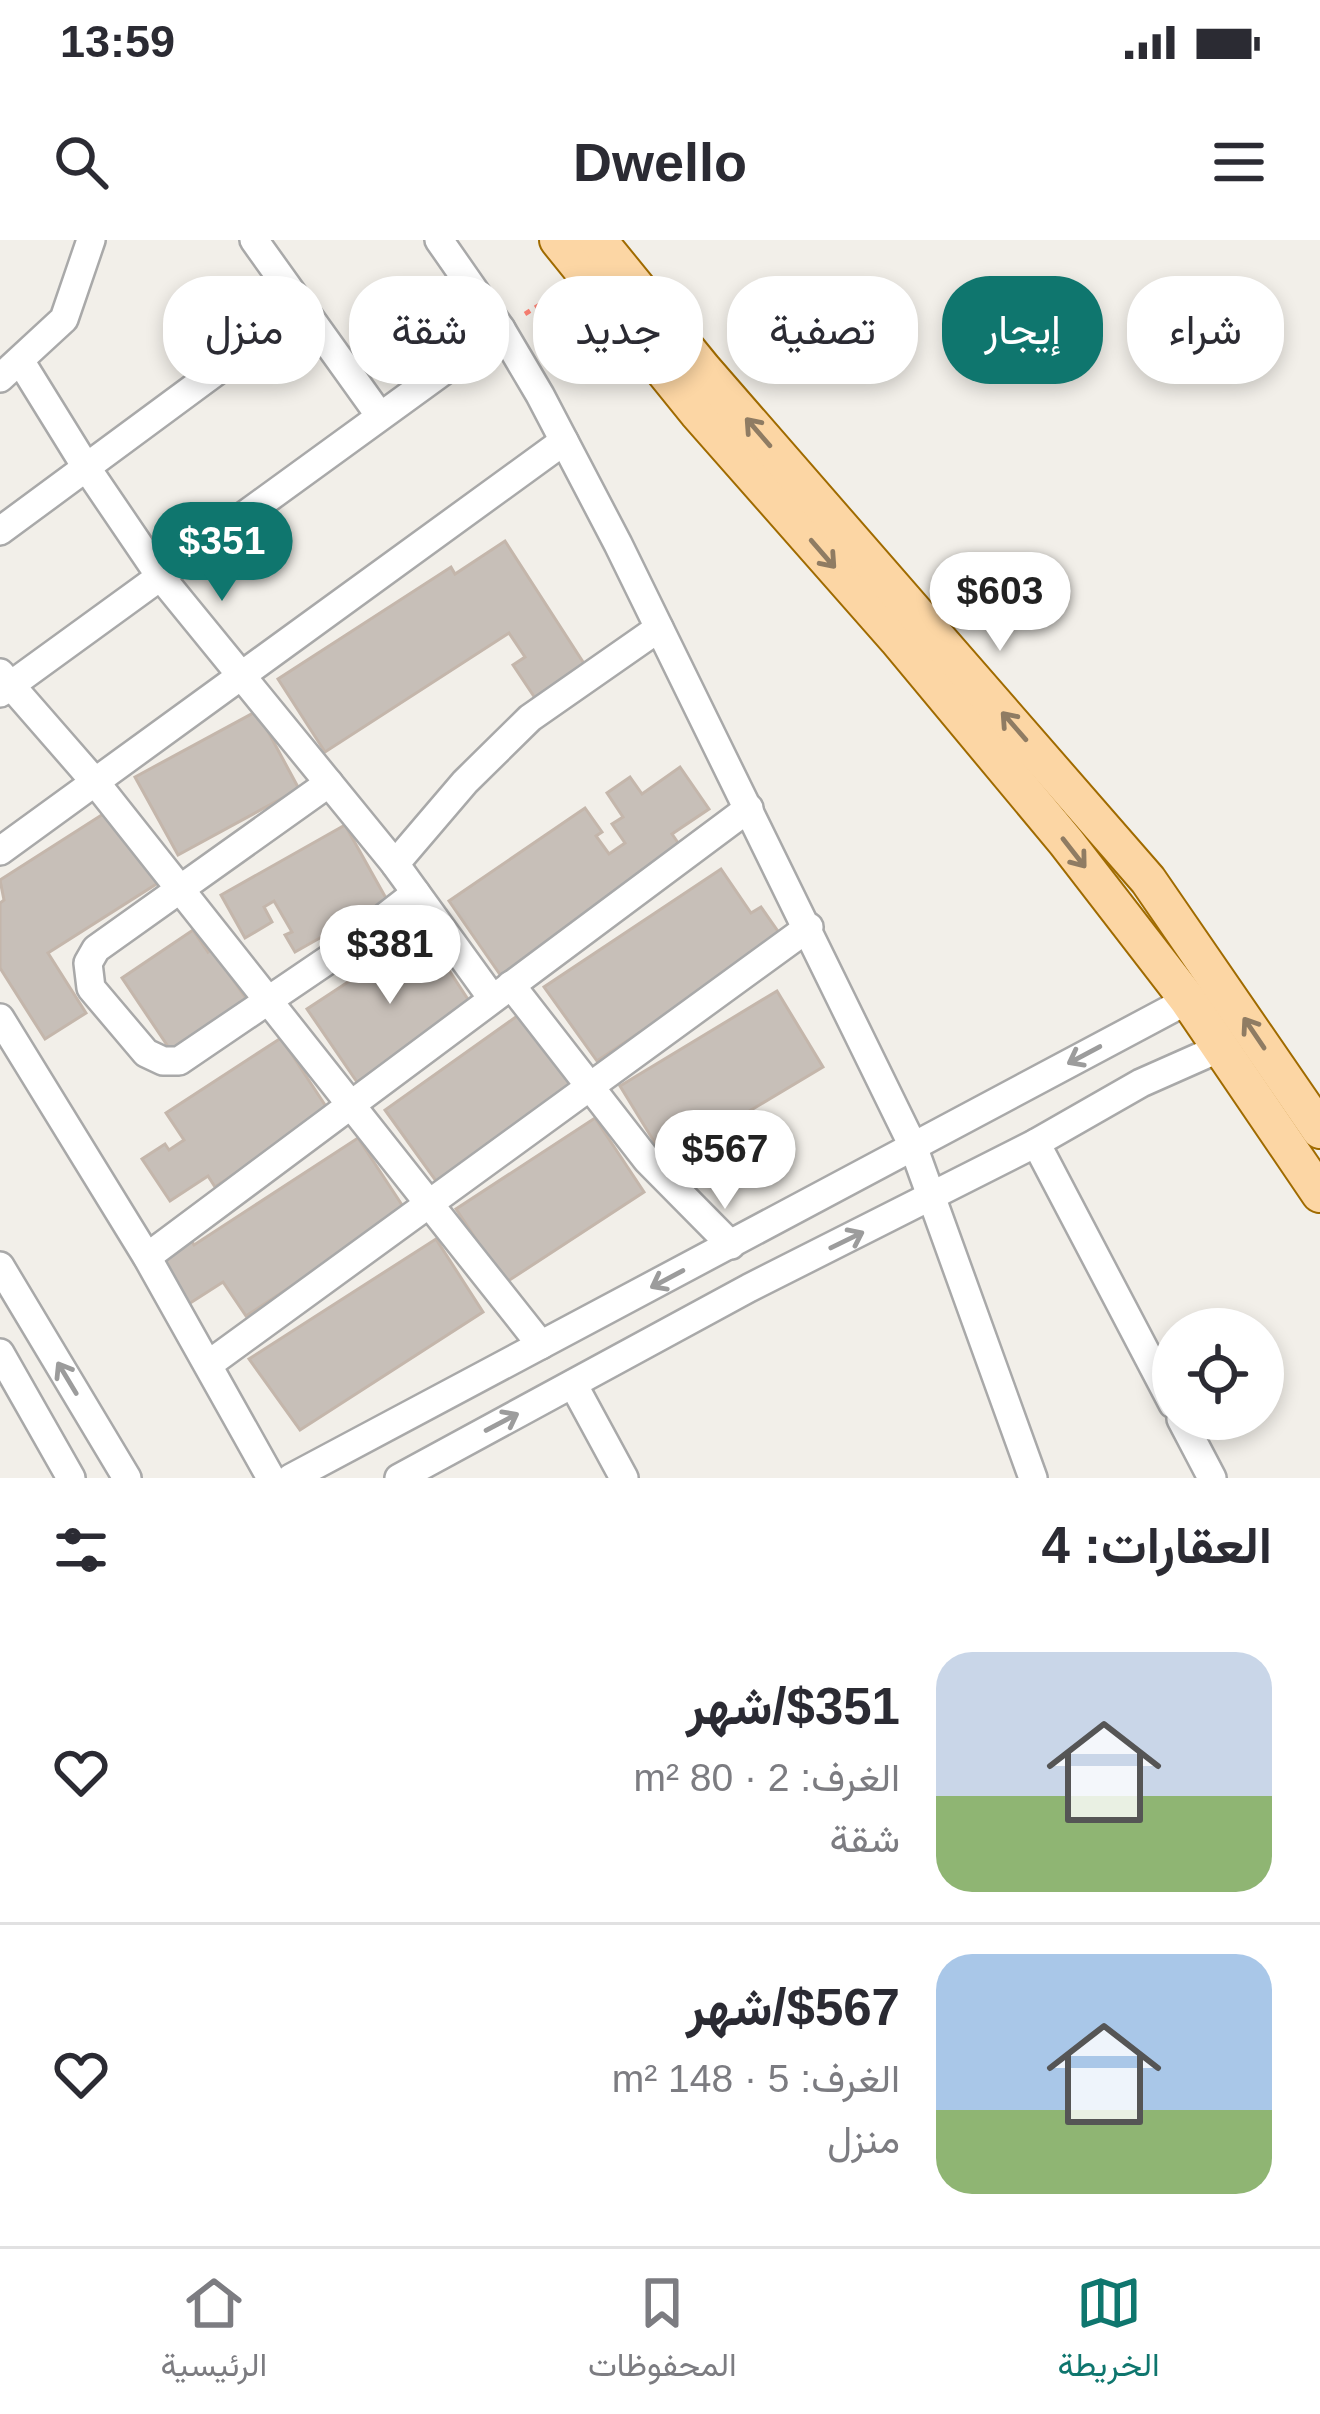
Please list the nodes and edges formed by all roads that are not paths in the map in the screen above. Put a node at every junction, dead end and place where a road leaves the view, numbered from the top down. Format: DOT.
graph roads {
  1 [pos="91,240"];
  2 [pos="254,240"];
  3 [pos="439,240"];
  4 [pos="558,240"];
  5 [pos="598,240"];
  6 [pos="279,276"];
  7 [pos="464,276"];
  8 [pos="325,340"];
  9 [pos="509,343"];
  10 [pos="10,370"];
  11 [pos="199,384"];
  12 [pos="425,384"];
  13 [pos="380,416"];
  14 [pos="564,441"];
  15 [pos="86,467"];
  16 [pos="0,531"];
  17 [pos="160,576"];
  18 [pos="659,628"];
  19 [pos="240,678"];
  20 [pos="3,684"];
  21 [pos="96,783"];
  22 [pos="329,783"];
  23 [pos="749,808"];
  24 [pos="0,851"];
  25 [pos="395,864"];
  26 [pos="179,891"];
  27 [pos="416,893"];
  28 [pos="808,927"];
  29 [pos="502,992"];
  30 [pos="1188,1000"];
  31 [pos="270,1001"];
  32 [pos="0,1018"];
  33 [pos="1220,1048"];
  34 [pos="590,1086"];
  35 [pos="352,1107"];
  36 [pos="1320,1130"];
  37 [pos="1036,1143"];
  38 [pos="913,1146"];
  39 [pos="1320,1194"];
  40 [pos="933,1198"];
  41 [pos="428,1207"];
  42 [pos="731,1245"];
  43 [pos="146,1257"];
  44 [pos="0,1266"];
  45 [pos="541,1345"];
  46 [pos="0,1353"];
  47 [pos="209,1364"];
  48 [pos="1152,1364"];
  49 [pos="573,1384"];
  50 [pos="1192,1440"];
  51 [pos="71,1478"];
  52 [pos="127,1478"];
  53 [pos="271,1478"];
  54 [pos="291,1478"];
  55 [pos="399,1478"];
  56 [pos="624,1478"];
  57 [pos="1033,1478"];
  58 [pos="1212,1478"];
  1 -- 10 [label="street"];
  2 -- 6 [label="street"];
  3 -- 7 [label="street"];
  4 -- 30 [label="main road, one-way"];
  36 -- 5 [label="main road, one-way"];
  8 -- 13 [label="street"];
  9 -- 14 [label="street"];
  10 -- 15 [label="street"];
  11 -- 15 [label="street"];
  12 -- 13 [label="street"];
  13 -- 17 [label="street"];
  14 -- 18 [label="street"];
  14 -- 19 [label="street"];
  15 -- 16 [label="street"];
  15 -- 17 [label="street"];
  17 -- 19 [label="street"];
  17 -- 20 [label="street"];
  18 -- 23 [label="street"];
  18 -- 25 [label="street"];
  19 -- 21 [label="street"];
  19 -- 22 [label="street"];
  20 -- 21 [label="street"];
  21 -- 24 [label="street"];
  21 -- 26 [label="street"];
  22 -- 25 [label="street"];
  22 -- 26 [label="street"];
  23 -- 28 [label="street"];
  23 -- 29 [label="street"];
  25 -- 27 [label="street"];
  26 -- 31 [label="street"];
  26 -- 31 [label="street"];
  27 -- 29 [label="street"];
  27 -- 31 [label="street"];
  28 -- 34 [label="street"];
  28 -- 38 [label="street"];
  29 -- 34 [label="street"];
  29 -- 35 [label="street"];
  30 -- 33 [label="main road"];
  30 -- 38 [label="street, one-way"];
  31 -- 35 [label="street"];
  32 -- 43 [label="street"];
  33 -- 37 [label="street"];
  33 -- 39 [label="main road"];
  34 -- 41 [label="street"];
  34 -- 42 [label="street"];
  35 -- 41 [label="street"];
  35 -- 43 [label="street"];
  37 -- 40 [label="street"];
  37 -- 48 [label="street"];
  38 -- 40 [label="street"];
  38 -- 42 [label="street"];
  49 -- 40 [label="street, one-way"];
  40 -- 57 [label="street"];
  41 -- 45 [label="street"];
  41 -- 47 [label="street"];
  42 -- 45 [label="street, one-way"];
  43 -- 47 [label="street"];
  52 -- 44 [label="street, one-way"];
  45 -- 54 [label="street"];
  46 -- 51 [label="street"];
  47 -- 53 [label="street"];
  55 -- 49 [label="street, one-way"];
  49 -- 56 [label="street"];
  50 -- 58 [label="street"];
}
